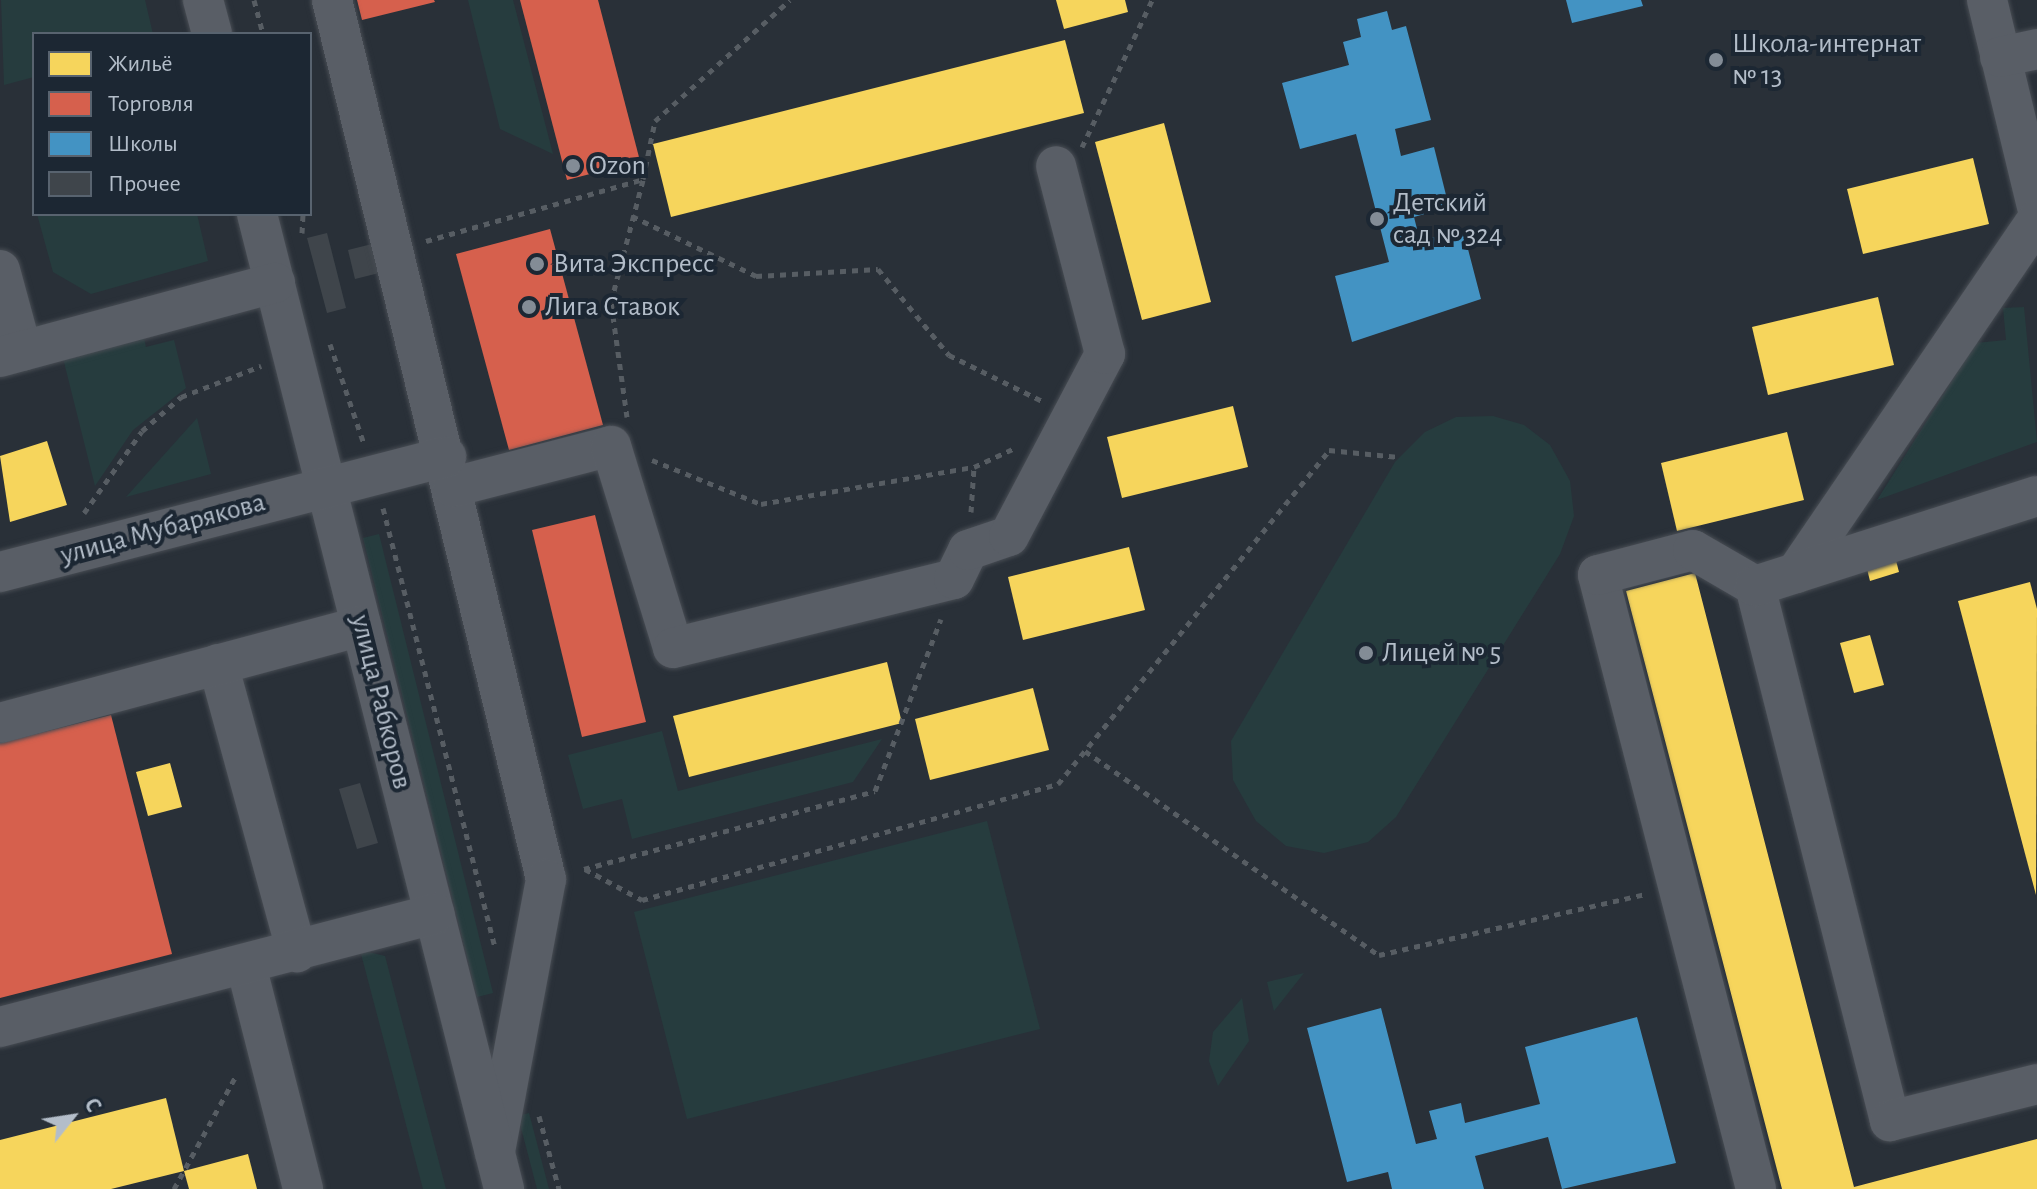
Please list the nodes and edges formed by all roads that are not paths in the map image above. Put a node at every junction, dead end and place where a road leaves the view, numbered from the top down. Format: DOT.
graph roads {
  1 [pos="203,0"];
  2 [pos="332,0"];
  3 [pos="1987,0"];
  4 [pos="211,32"];
  5 [pos="2019,53"];
  6 [pos="1056,166"];
  7 [pos="2037,206"];
  8 [pos="258,216"];
  9 [pos="2037,220"];
  10 [pos="0,270"];
  11 [pos="275,283"];
  12 [pos="11,354"];
  13 [pos="449,472"];
  14 [pos="326,486"];
  15 [pos="2037,496"];
  16 [pos="0,572"];
  17 [pos="1796,573"];
  18 [pos="1755,586"];
  19 [pos="361,626"];
  20 [pos="218,664"];
  21 [pos="0,723"];
  22 [pos="435,914"];
  23 [pos="297,952"];
  24 [pos="246,965"];
  25 [pos="0,1027"];
  26 [pos="2037,1084"];
  27 [pos="500,1171"];
  28 [pos="303,1189"];
  29 [pos="1756,1189"];
  1 -- 4 [label="street"];
  2 -- 13 [label="street"];
  3 -- 5 [label="street"];
  5 -- 7 [label="street"];
  6 -- 13 [label="street, улица Мубарякова"];
  8 -- 11 [label="street, улица Рабкоров"];
  9 -- 17 [label="street"];
  10 -- 12 [label="street"];
  11 -- 12 [label="street"];
  11 -- 14 [label="street, улица Рабкоров"];
  13 -- 14 [label="street, улица Мубарякова"];
  13 -- 27 [label="street"];
  14 -- 16 [label="street, улица Мубарякова"];
  14 -- 19 [label="street, улица Рабкоров"];
  15 -- 17 [label="street"];
  17 -- 18 [label="street"];
  18 -- 26 [label="street"];
  18 -- 29 [label="street"];
  19 -- 20 [label="street"];
  19 -- 22 [label="street, улица Рабкоров"];
  20 -- 21 [label="street"];
  20 -- 23 [label="street"];
  22 -- 23 [label="street"];
  22 -- 27 [label="street, улица Рабкоров"];
  23 -- 24 [label="street"];
  24 -- 25 [label="street"];
  24 -- 28 [label="street"];
}
